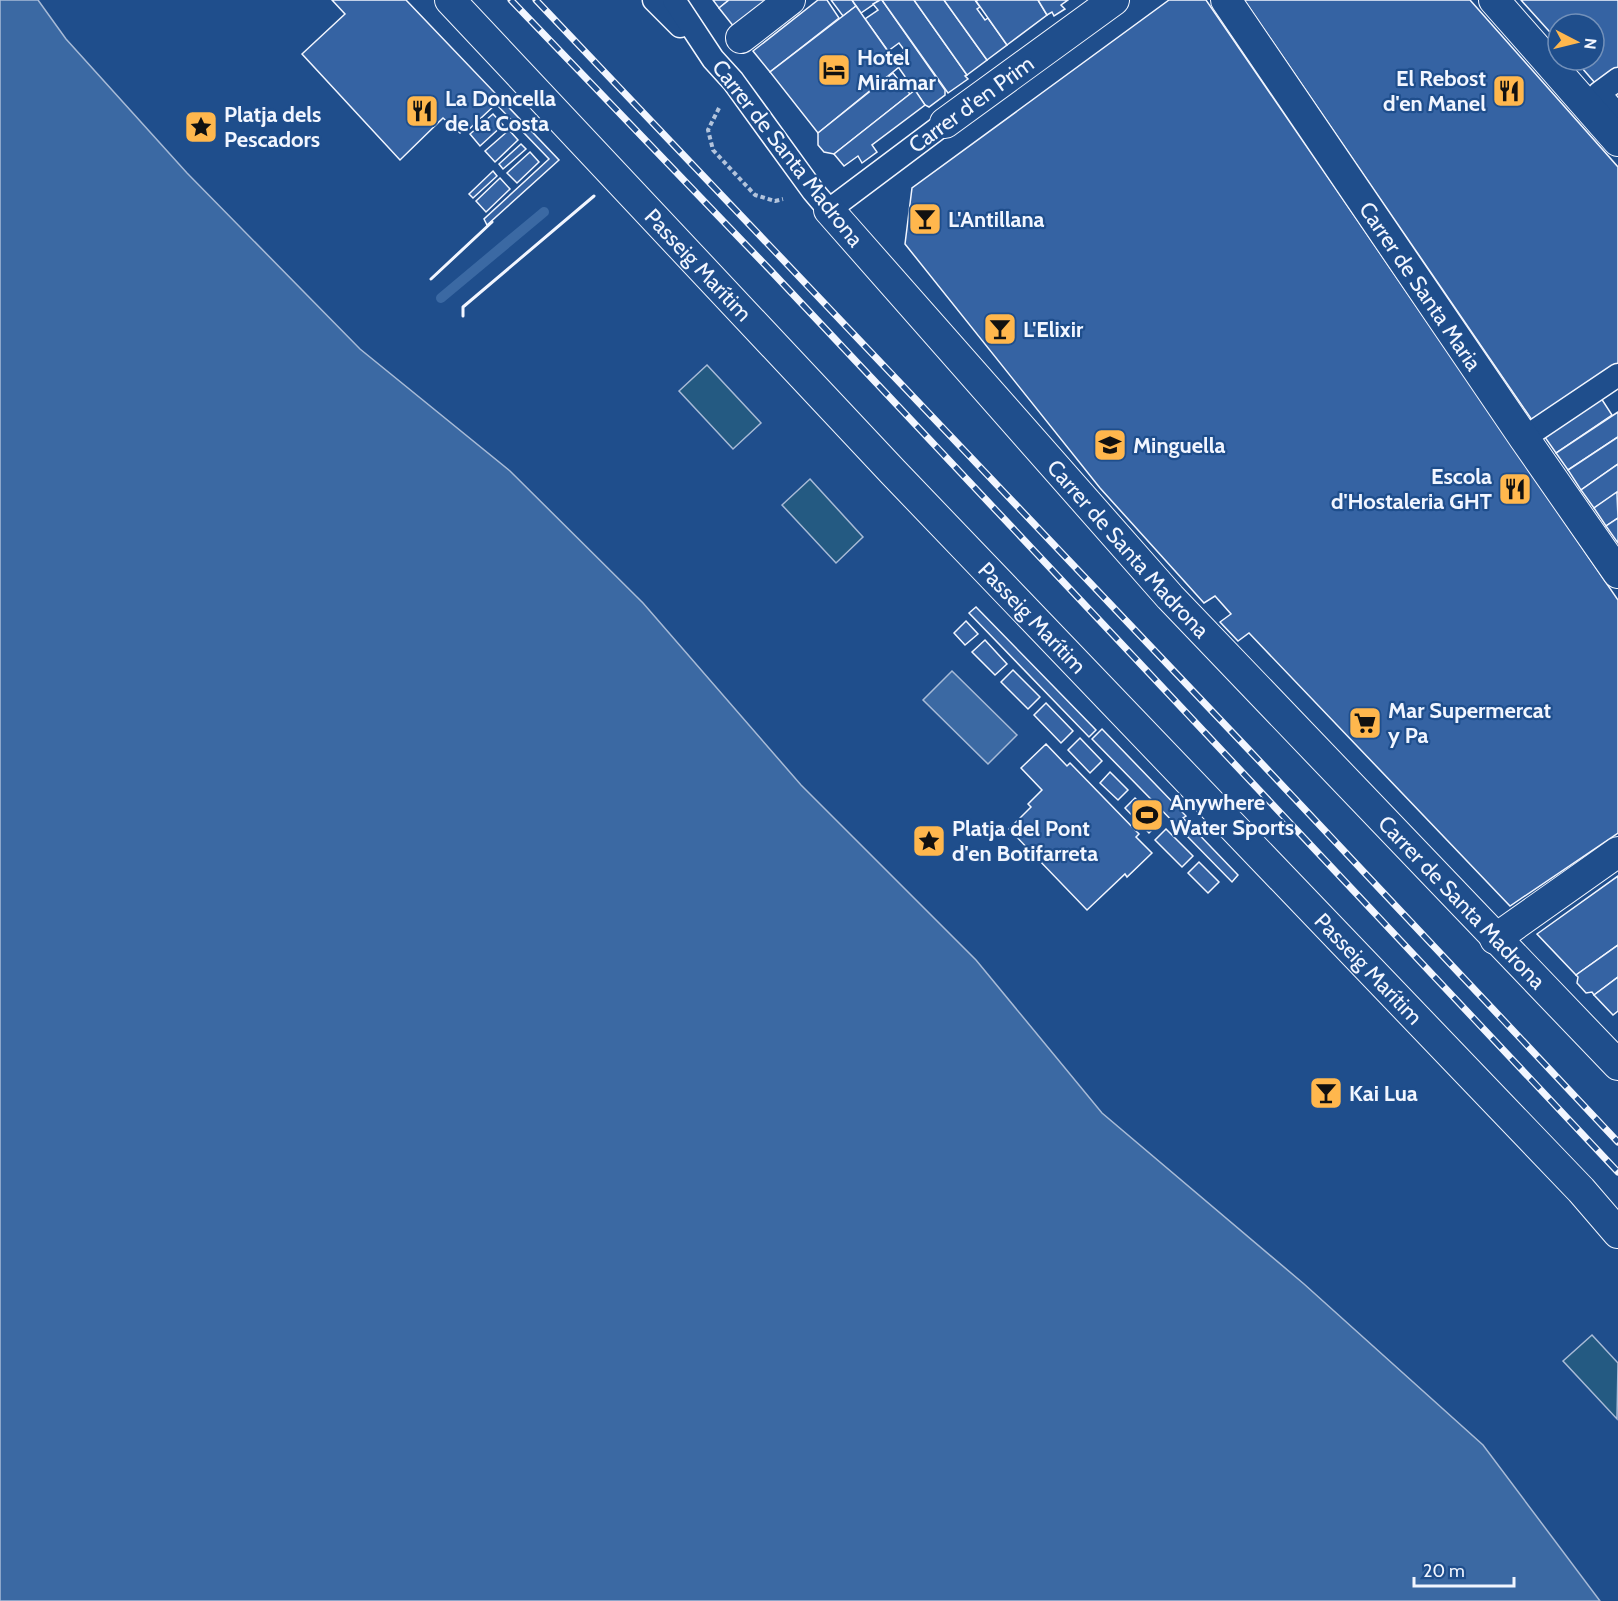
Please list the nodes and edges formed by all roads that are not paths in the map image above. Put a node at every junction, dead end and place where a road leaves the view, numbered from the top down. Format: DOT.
graph roads {
  1 [pos="450,0"];
  2 [pos="654,0"];
  3 [pos="674,0"];
  4 [pos="790,0"];
  5 [pos="1114,0"];
  6 [pos="1226,0"];
  7 [pos="1494,0"];
  8 [pos="741,38"];
  9 [pos="713,59"];
  10 [pos="1618,79"];
  11 [pos="1618,114"];
  12 [pos="945,123"];
  13 [pos="1618,141"];
  14 [pos="829,210"];
  15 [pos="1618,375"];
  16 [pos="1524,438"];
  17 [pos="1618,573"];
  18 [pos="1618,852"];
  19 [pos="1496,939"];
  20 [pos="1618,1065"];
  21 [pos="1618,1233"];
  1 -- 21 [label="street, Passeig Marítim"];
  2 -- 9 [label="street"];
  3 -- 9 [label="street, Carrer de Santa Madrona"];
  4 -- 8 [label="street"];
  5 -- 12 [label="street, Carrer d'en Prim"];
  6 -- 16 [label="street, Carrer de Santa Maria"];
  7 -- 13 [label="street"];
  8 -- 9 [label="street"];
  9 -- 14 [label="street, Carrer de Santa Madrona"];
  10 -- 11 [label="street"];
  12 -- 14 [label="street, Carrer d'en Prim"];
  14 -- 19 [label="street, Carrer de Santa Madrona"];
  15 -- 16 [label="street"];
  16 -- 17 [label="street, Carrer de Santa Maria"];
  18 -- 19 [label="street"];
  19 -- 20 [label="street, Carrer de Santa Madrona"];
}
